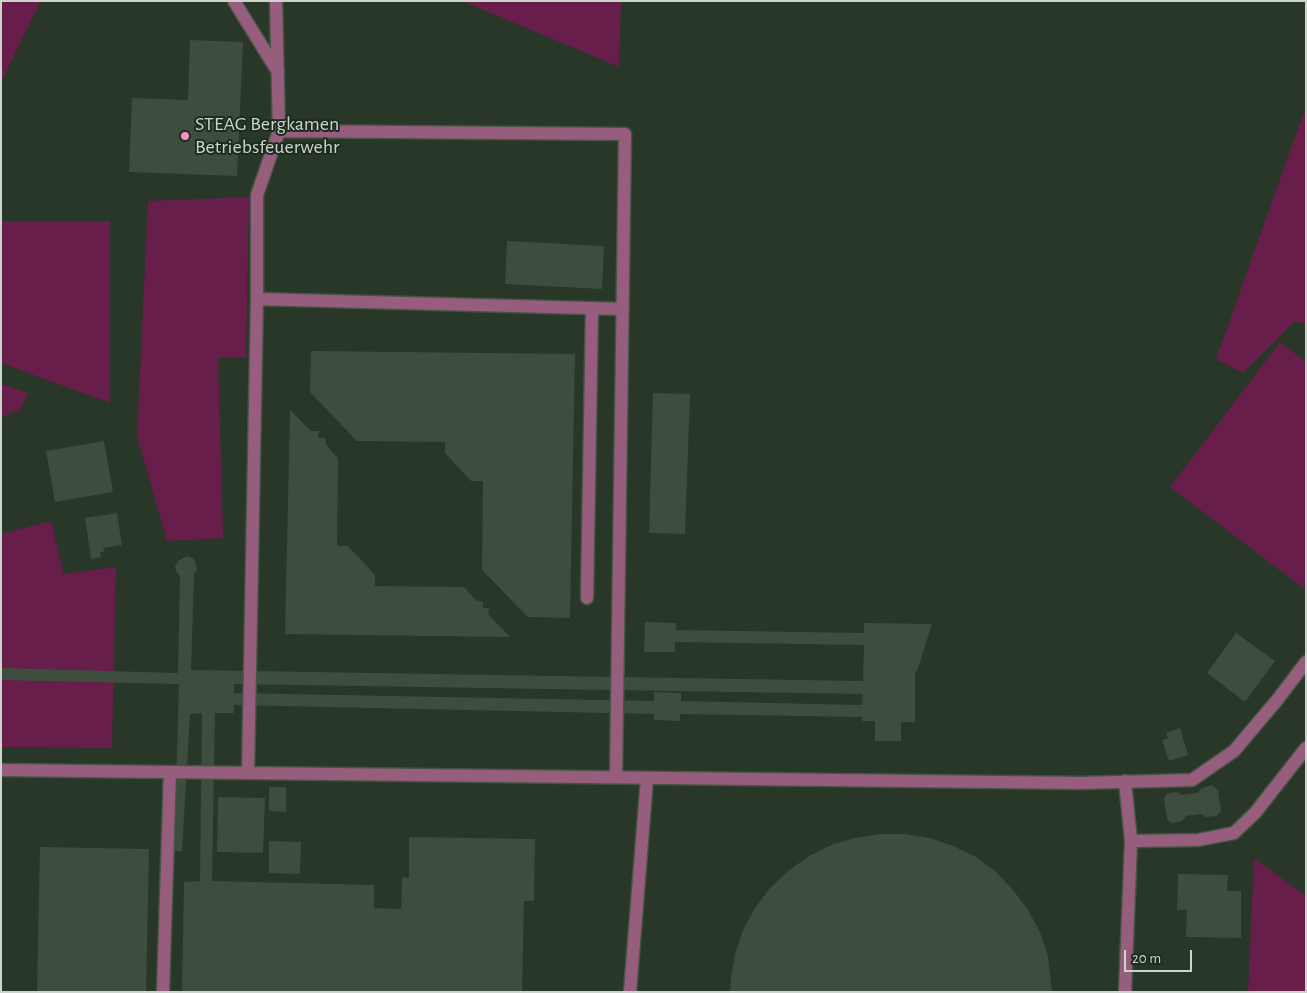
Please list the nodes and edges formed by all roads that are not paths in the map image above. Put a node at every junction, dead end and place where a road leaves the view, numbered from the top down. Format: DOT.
graph roads {
  1 [pos="234,1"];
  2 [pos="276,1"];
  3 [pos="278,72"];
  4 [pos="279,131"];
  5 [pos="257,299"];
  6 [pos="592,308"];
  7 [pos="623,309"];
  8 [pos="587,598"];
  9 [pos="1306,662"];
  10 [pos="1306,748"];
  11 [pos="1,770"];
  12 [pos="170,772"];
  13 [pos="248,773"];
  14 [pos="616,777"];
  15 [pos="647,778"];
  16 [pos="1125,781"];
  17 [pos="1131,840"];
  18 [pos="163,992"];
  19 [pos="630,992"];
  20 [pos="1124,992"];
  1 -- 3 [label="lane"];
  2 -- 3 [label="lane"];
  3 -- 4 [label="lane"];
  4 -- 5 [label="lane"];
  4 -- 7 [label="lane"];
  5 -- 6 [label="lane"];
  5 -- 13 [label="lane"];
  6 -- 7 [label="lane"];
  6 -- 8 [label="lane"];
  7 -- 14 [label="lane"];
  9 -- 16 [label="lane"];
  10 -- 17 [label="lane"];
  11 -- 12 [label="lane"];
  12 -- 13 [label="lane"];
  12 -- 18 [label="lane"];
  13 -- 14 [label="lane"];
  14 -- 15 [label="lane"];
  15 -- 16 [label="lane"];
  15 -- 19 [label="lane"];
  16 -- 17 [label="lane"];
  17 -- 20 [label="lane"];
}
